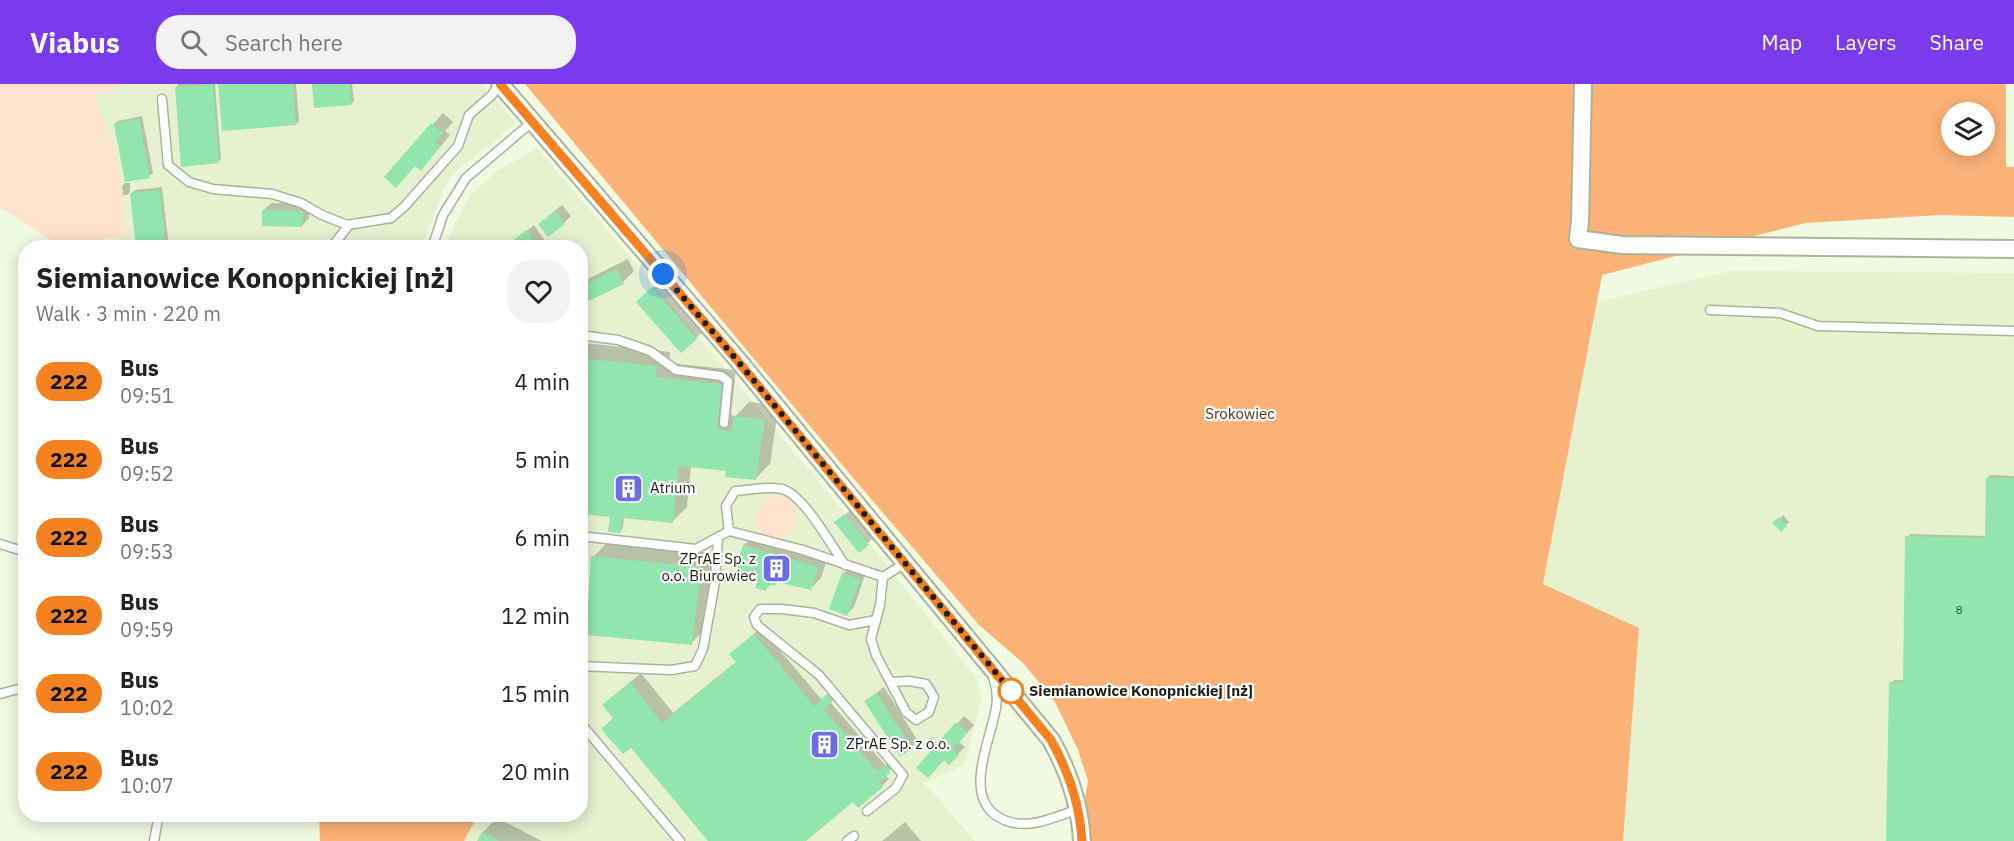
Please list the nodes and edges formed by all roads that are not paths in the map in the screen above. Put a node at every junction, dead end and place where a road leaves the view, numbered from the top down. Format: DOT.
graph roads {
  1 [pos="499,84"];
  2 [pos="1583,84"];
  3 [pos="162,99"];
  4 [pos="532,122"];
  5 [pos="349,225"];
  6 [pos="337,240"];
  7 [pos="435,240"];
  8 [pos="2014,249"];
  9 [pos="1710,310"];
  10 [pos="2014,331"];
  11 [pos="588,336"];
  12 [pos="724,423"];
  13 [pos="729,531"];
  14 [pos="718,537"];
  15 [pos="588,538"];
  16 [pos="0,544"];
  17 [pos="18,550"];
  18 [pos="906,563"];
  19 [pos="845,565"];
  20 [pos="883,577"];
  21 [pos="876,620"];
  22 [pos="588,666"];
  23 [pos="990,666"];
  24 [pos="892,682"];
  25 [pos="18,689"];
  26 [pos="0,694"];
  27 [pos="588,732"];
  28 [pos="1078,809"];
  29 [pos="867,811"];
  30 [pos="158,822"];
  31 [pos="154,841"];
  32 [pos="680,841"];
  33 [pos="1082,841"];
  1 -- 4 [label="street"];
  1 -- 5 [label="lane"];
  2 -- 8 [label="street"];
  3 -- 5 [label="lane"];
  4 -- 7 [label="lane"];
  4 -- 18 [label="street"];
  5 -- 6 [label="lane"];
  9 -- 10 [label="lane"];
  11 -- 12 [label="lane"];
  13 -- 14 [label="lane"];
  13 -- 19 [label="lane"];
  13 -- 19 [label="lane"];
  14 -- 15 [label="lane"];
  14 -- 22 [label="lane"];
  16 -- 17 [label="lane"];
  18 -- 20 [label="lane"];
  18 -- 23 [label="street"];
  19 -- 20 [label="lane"];
  20 -- 21 [label="lane"];
  21 -- 24 [label="lane"];
  21 -- 29 [label="lane"];
  23 -- 28 [label="street"];
  23 -- 28 [label="lane"];
  24 -- 24 [label="lane"];
  25 -- 26 [label="lane"];
  27 -- 32 [label="lane"];
  28 -- 33 [label="street"];
  30 -- 31 [label="lane"];
}
